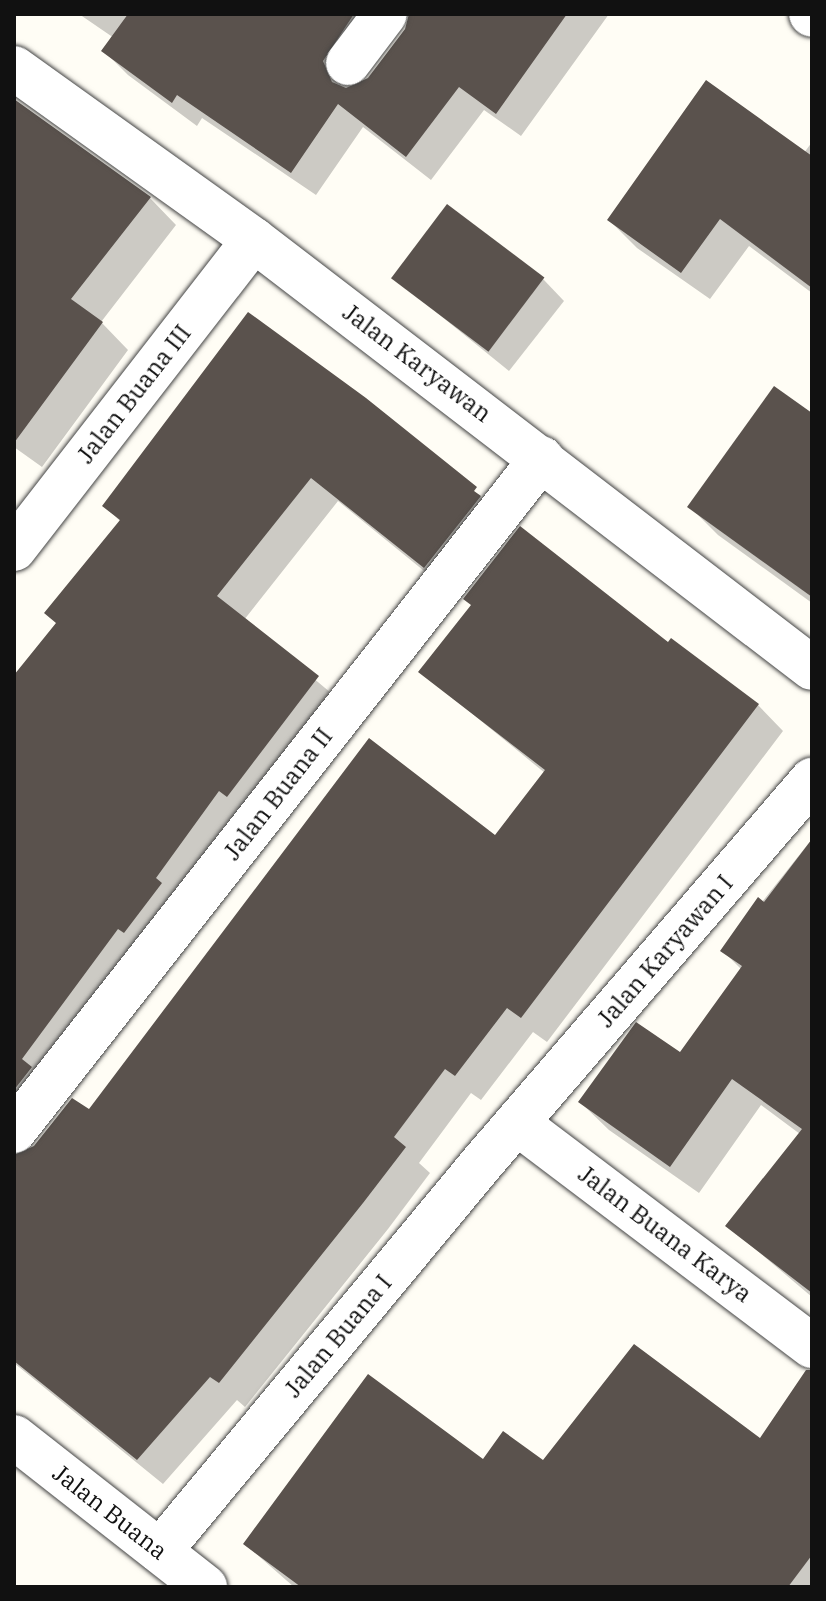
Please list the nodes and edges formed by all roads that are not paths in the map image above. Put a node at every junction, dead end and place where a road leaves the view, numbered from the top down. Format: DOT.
graph roads {
  1 [pos="385,14"];
  2 [pos="348,63"];
  3 [pos="14,68"];
  4 [pos="254,240"];
  5 [pos="542,458"];
  6 [pos="14,549"];
  7 [pos="812,668"];
  8 [pos="812,780"];
  9 [pos="517,1123"];
  10 [pos="14,1131"];
  11 [pos="812,1346"];
  12 [pos="14,1437"];
  13 [pos="160,1551"];
  14 [pos="205,1587"];
  1 -- 2 [label="street"];
  3 -- 4 [label="street, Jalan Karyawan"];
  4 -- 5 [label="street, Jalan Karyawan"];
  4 -- 6 [label="street, Jalan Buana III"];
  5 -- 7 [label="street, Jalan Karyawan"];
  5 -- 10 [label="street, Jalan Buana II"];
  8 -- 9 [label="street, Jalan Karyawan I"];
  9 -- 11 [label="street, Jalan Buana Karya"];
  9 -- 13 [label="street, Jalan Buana I"];
  12 -- 13 [label="street, Jalan Buana"];
  13 -- 14 [label="street, Jalan Buana"];
}
